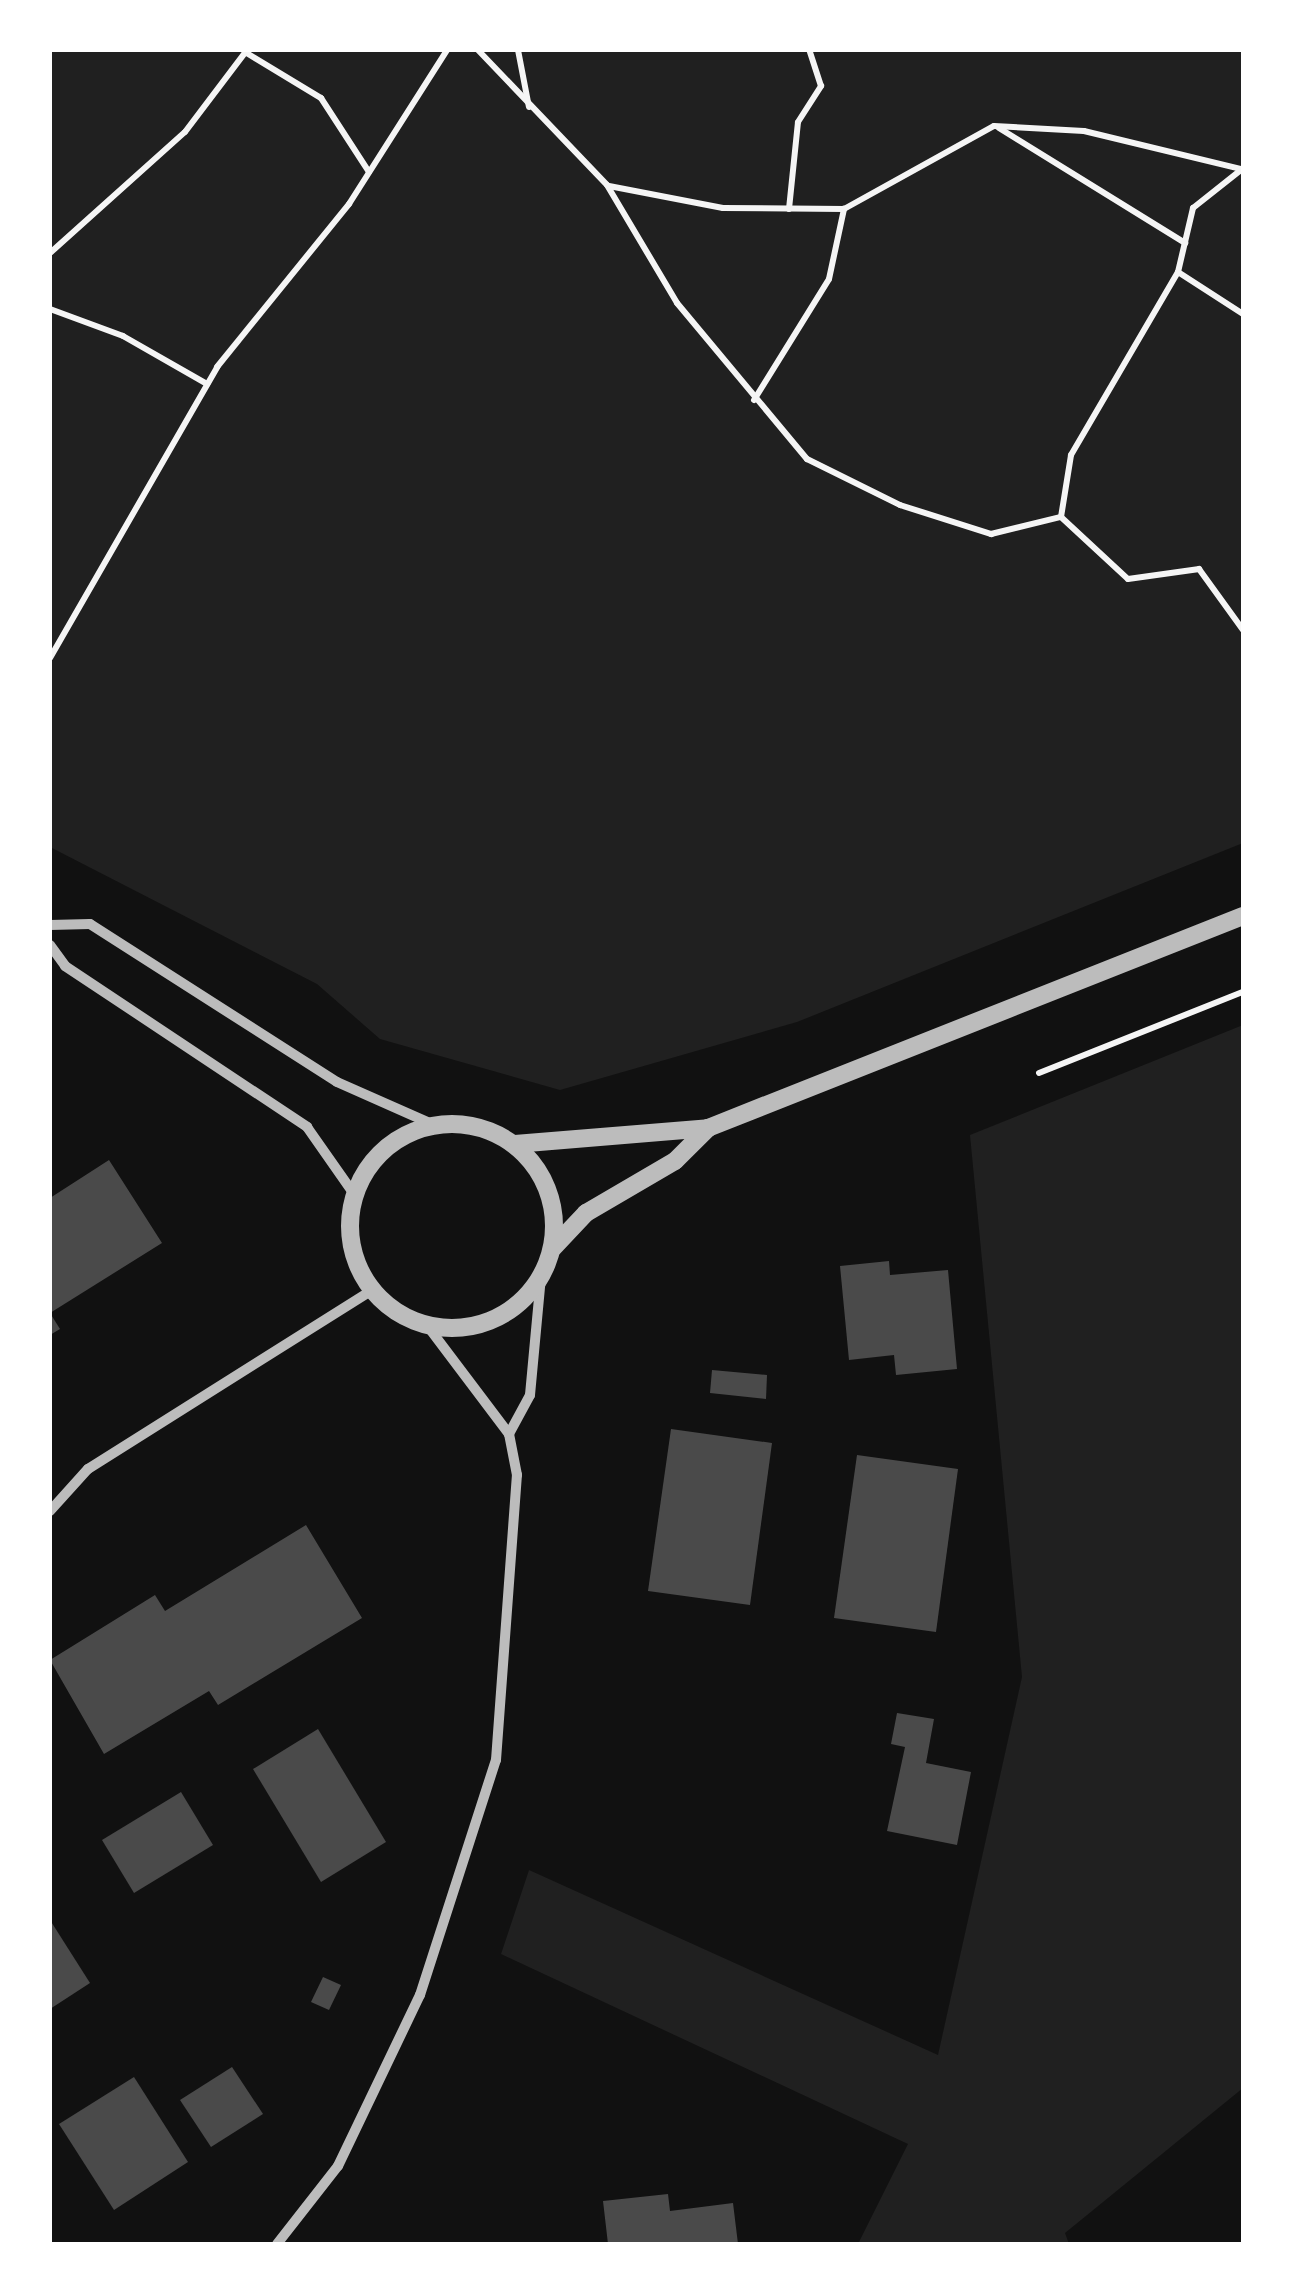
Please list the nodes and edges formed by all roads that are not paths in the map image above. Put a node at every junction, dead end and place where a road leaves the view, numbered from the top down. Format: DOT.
graph roads {
  1 [pos="1243,916"];
  2 [pos="50,925"];
  3 [pos="50,945"];
  4 [pos="434,1125"];
  5 [pos="708,1128"];
  6 [pos="514,1144"];
  7 [pos="354,1194"];
  8 [pos="552,1249"];
  9 [pos="541,1276"];
  10 [pos="372,1290"];
  11 [pos="428,1326"];
  12 [pos="509,1434"];
  13 [pos="50,1511"];
  14 [pos="276,2244"];
  1 -- 5 [label="street"];
  2 -- 4 [label="street"];
  3 -- 7 [label="street"];
  4 -- 6 [label="street"];
  4 -- 7 [label="street"];
  5 -- 6 [label="street"];
  5 -- 8 [label="street"];
  6 -- 8 [label="street"];
  7 -- 10 [label="street"];
  8 -- 9 [label="street"];
  9 -- 11 [label="street"];
  9 -- 12 [label="street"];
  10 -- 11 [label="street"];
  10 -- 13 [label="street"];
  11 -- 12 [label="street"];
  12 -- 14 [label="street"];
}
